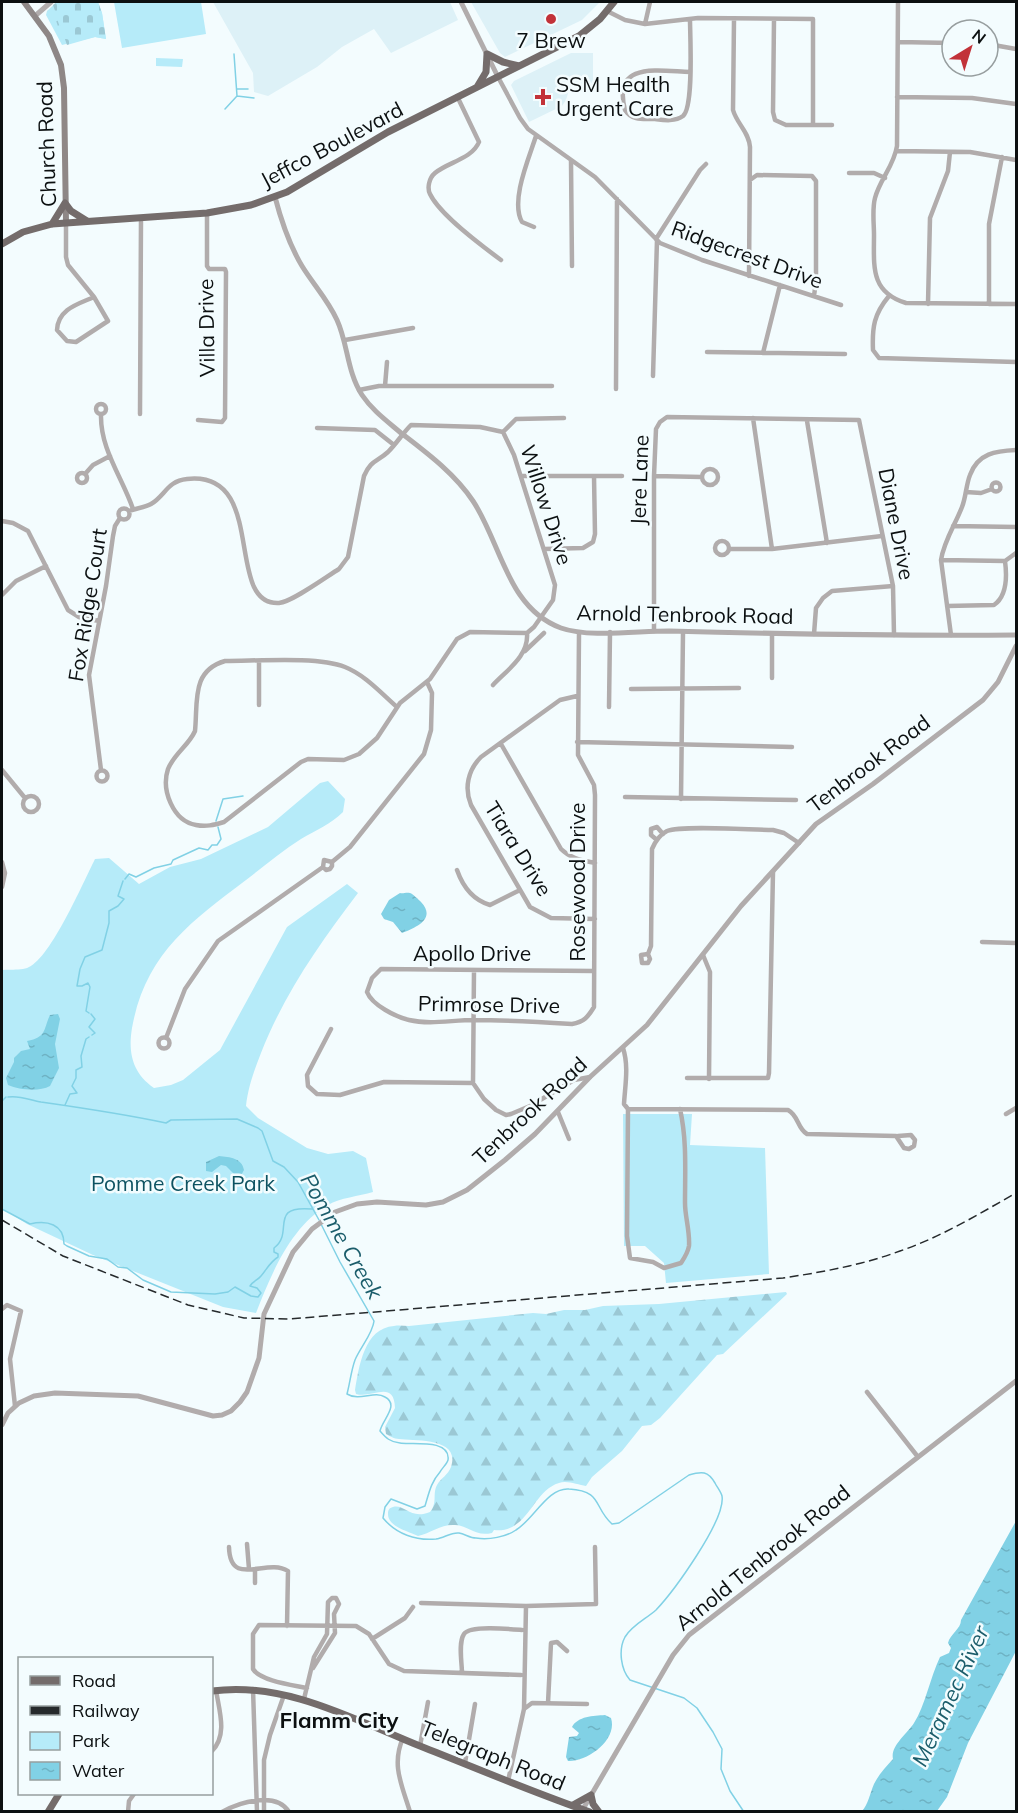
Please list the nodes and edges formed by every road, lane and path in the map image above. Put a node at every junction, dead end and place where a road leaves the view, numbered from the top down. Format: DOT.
graph roads {
  1 [pos="25,2"];
  2 [pos="51,2"];
  3 [pos="461,2"];
  4 [pos="614,2"];
  5 [pos="650,2"];
  6 [pos="898,2"];
  7 [pos="607,10"];
  8 [pos="35,16"];
  9 [pos="690,19"];
  10 [pos="734,19"];
  11 [pos="774,19"];
  12 [pos="645,24"];
  13 [pos="898,42"];
  14 [pos="940,43"];
  15 [pos="1000,46"];
  16 [pos="1017,49"];
  17 [pos="487,54"];
  18 [pos="519,66"];
  19 [pos="690,72"];
  20 [pos="498,77"];
  21 [pos="477,87"];
  22 [pos="457,96"];
  23 [pos="897,97"];
  24 [pos="1017,104"];
  25 [pos="813,125"];
  26 [pos="832,125"];
  27 [pos="536,136"];
  28 [pos="896,151"];
  29 [pos="950,152"];
  30 [pos="1002,157"];
  31 [pos="1017,160"];
  32 [pos="572,161"];
  33 [pos="706,164"];
  34 [pos="849,173"];
  35 [pos="885,178"];
  36 [pos="749,182"];
  37 [pos="275,197"];
  38 [pos="617,199"];
  39 [pos="65,202"];
  40 [pos="207,213"];
  41 [pos="141,218"];
  42 [pos="90,222"];
  43 [pos="66,223"];
  44 [pos="52,224"];
  45 [pos="534,226"];
  46 [pos="656,239"];
  47 [pos="2,244"];
  48 [pos="501,260"];
  49 [pos="572,266"];
  50 [pos="749,276"];
  51 [pos="780,285"];
  52 [pos="814,296"];
  53 [pos="889,296"];
  54 [pos="94,297"];
  55 [pos="989,303"];
  56 [pos="928,304"];
  57 [pos="1017,304"];
  58 [pos="841,305"];
  59 [pos="413,328"];
  60 [pos="345,340"];
  61 [pos="707,352"];
  62 [pos="763,353"];
  63 [pos="845,354"];
  64 [pos="387,362"];
  65 [pos="1017,362"];
  66 [pos="653,376"];
  67 [pos="385,386"];
  68 [pos="552,386"];
  69 [pos="616,389"];
  70 [pos="359,390"];
  71 [pos="101,414"];
  72 [pos="140,414"];
  73 [pos="564,418"];
  74 [pos="753,418"];
  75 [pos="198,420"];
  76 [pos="858,420"];
  77 [pos="807,421"];
  78 [pos="316,428"];
  79 [pos="503,432"];
  80 [pos="403,434"];
  81 [pos="394,445"];
  82 [pos="1017,450"];
  83 [pos="110,456"];
  84 [pos="85,474"];
  85 [pos="521,476"];
  86 [pos="594,476"];
  87 [pos="621,476"];
  88 [pos="654,476"];
  89 [pos="702,477"];
  90 [pos="992,489"];
  91 [pos="966,492"];
  92 [pos="131,510"];
  93 [pos="2,521"];
  94 [pos="953,526"];
  95 [pos="1017,527"];
  96 [pos="882,536"];
  97 [pos="827,543"];
  98 [pos="544,549"];
  99 [pos="729,549"];
  100 [pos="772,549"];
  101 [pos="1017,553"];
  102 [pos="941,560"];
  103 [pos="1005,561"];
  104 [pos="46,566"];
  105 [pos="893,586"];
  106 [pos="2,595"];
  107 [pos="947,606"];
  108 [pos="541,618"];
  109 [pos="99,621"];
  110 [pos="654,631"];
  111 [pos="610,632"];
  112 [pos="683,632"];
  113 [pos="527,633"];
  114 [pos="544,633"];
  115 [pos="579,633"];
  116 [pos="772,634"];
  117 [pos="814,634"];
  118 [pos="894,635"];
  119 [pos="951,635"];
  120 [pos="1008,635"];
  121 [pos="1017,635"];
  122 [pos="1016,647"];
  123 [pos="524,653"];
  124 [pos="258,661"];
  125 [pos="772,678"];
  126 [pos="427,682"];
  127 [pos="493,684"];
  128 [pos="682,688"];
  129 [pos="739,688"];
  130 [pos="632,689"];
  131 [pos="578,696"];
  132 [pos="259,705"];
  133 [pos="397,707"];
  134 [pos="609,707"];
  135 [pos="577,742"];
  136 [pos="501,744"];
  137 [pos="681,745"];
  138 [pos="792,747"];
  139 [pos="2,770"];
  140 [pos="101,770"];
  141 [pos="625,797"];
  142 [pos="26,798"];
  143 [pos="681,799"];
  144 [pos="796,800"];
  145 [pos="663,834"];
  146 [pos="657,840"];
  147 [pos="799,843"];
  148 [pos="2,862"];
  149 [pos="595,863"];
  150 [pos="457,870"];
  151 [pos="773,872"];
  152 [pos="2,887"];
  153 [pos="520,890"];
  154 [pos="595,919"];
  155 [pos="982,942"];
  156 [pos="1017,943"];
  157 [pos="648,954"];
  158 [pos="704,955"];
  159 [pos="474,970"];
  160 [pos="594,971"];
  161 [pos="367,995"];
  162 [pos="472,1020"];
  163 [pos="581,1023"];
  164 [pos="331,1029"];
  165 [pos="166,1038"];
  166 [pos="623,1048"];
  167 [pos="590,1077"];
  168 [pos="687,1078"];
  169 [pos="709,1079"];
  170 [pos="473,1083"];
  171 [pos="1017,1108"];
  172 [pos="628,1109"];
  173 [pos="680,1109"];
  174 [pos="558,1112"];
  175 [pos="1006,1114"];
  176 [pos="898,1136"];
  177 [pos="569,1138"];
  178 [pos="2,1309"];
  179 [pos="1017,1381"];
  180 [pos="867,1392"];
  181 [pos="15,1406"];
  182 [pos="2,1424"];
  183 [pos="918,1457"];
  184 [pos="247,1544"];
  185 [pos="229,1547"];
  186 [pos="595,1547"];
  187 [pos="250,1569"];
  188 [pos="255,1583"];
  189 [pos="421,1603"];
  190 [pos="526,1606"];
  191 [pos="413,1607"];
  192 [pos="327,1625"];
  193 [pos="334,1625"];
  194 [pos="287,1626"];
  195 [pos="522,1630"];
  196 [pos="372,1640"];
  197 [pos="567,1651"];
  198 [pos="313,1668"];
  199 [pos="462,1673"];
  200 [pos="521,1675"];
  201 [pos="307,1688"];
  202 [pos="253,1689"];
  203 [pos="214,1690"];
  204 [pos="284,1694"];
  205 [pos="304,1699"];
  206 [pos="428,1702"];
  207 [pos="548,1703"];
  208 [pos="475,1704"];
  209 [pos="587,1704"];
  210 [pos="524,1708"];
  211 [pos="403,1738"];
  212 [pos="420,1746"];
  213 [pos="213,1750"];
  214 [pos="465,1763"];
  215 [pos="508,1781"];
  216 [pos="58,1795"];
  217 [pos="133,1795"];
  218 [pos="591,1795"];
  219 [pos="256,1801"];
  220 [pos="263,1801"];
  221 [pos="573,1805"];
  222 [pos="586,1810"];
  223 [pos="48,1812"];
  224 [pos="128,1812"];
  225 [pos="222,1812"];
  226 [pos="257,1812"];
  227 [pos="264,1812"];
  228 [pos="289,1812"];
  229 [pos="410,1812"];
  230 [pos="599,1812"];
  1 -- 8 [label="main road, Church Road"];
  2 -- 8 [label="street"];
  3 -- 17 [label="street"];
  4 -- 7 [label="main road, Jeffco Boulevard"];
  5 -- 12 [label="street"];
  6 -- 13 [label="street"];
  7 -- 12 [label="street"];
  7 -- 18 [label="main road, Jeffco Boulevard"];
  8 -- 39 [label="main road, Church Road"];
  9 -- 10 [label="street"];
  9 -- 12 [label="street"];
  9 -- 19 [label="street"];
  10 -- 11 [label="street"];
  10 -- 36 [label="street"];
  11 -- 25 [label="street"];
  11 -- 25 [label="street"];
  13 -- 14 [label="street"];
  13 -- 23 [label="street"];
  15 -- 16 [label="street"];
  17 -- 18 [label="main road"];
  17 -- 20 [label="street"];
  17 -- 21 [label="main road"];
  18 -- 20 [label="main road, Jeffco Boulevard"];
  19 -- 19 [label="street"];
  20 -- 21 [label="main road, Jeffco Boulevard"];
  20 -- 27 [label="street, Ridgecrest Drive"];
  21 -- 22 [label="main road, Jeffco Boulevard"];
  22 -- 37 [label="main road, Jeffco Boulevard"];
  22 -- 48 [label="street"];
  23 -- 24 [label="street"];
  23 -- 28 [label="street"];
  25 -- 26 [label="street"];
  27 -- 32 [label="street, Ridgecrest Drive"];
  27 -- 45 [label="street"];
  28 -- 29 [label="street"];
  28 -- 35 [label="street"];
  29 -- 30 [label="street"];
  29 -- 56 [label="street"];
  30 -- 31 [label="street"];
  30 -- 55 [label="street"];
  32 -- 38 [label="street, Ridgecrest Drive"];
  32 -- 49 [label="street"];
  33 -- 46 [label="street"];
  34 -- 35 [label="street"];
  35 -- 53 [label="street"];
  36 -- 50 [label="street"];
  36 -- 52 [label="street"];
  37 -- 40 [label="main road, Jeffco Boulevard"];
  37 -- 60 [label="street, Arnold Tenbrook Road"];
  38 -- 46 [label="street, Ridgecrest Drive"];
  38 -- 69 [label="street"];
  39 -- 42 [label="main road"];
  39 -- 43 [label="main road, Church Road"];
  39 -- 44 [label="main road"];
  40 -- 41 [label="main road, Jeffco Boulevard"];
  40 -- 75 [label="street, Villa Drive"];
  41 -- 42 [label="main road, Jeffco Boulevard"];
  41 -- 72 [label="street"];
  42 -- 43 [label="main road, Jeffco Boulevard"];
  43 -- 44 [label="main road, Jeffco Boulevard"];
  43 -- 54 [label="street"];
  44 -- 47 [label="main road, Jeffco Boulevard"];
  46 -- 50 [label="street, Ridgecrest Drive"];
  46 -- 66 [label="street"];
  50 -- 51 [label="street, Ridgecrest Drive"];
  51 -- 52 [label="street, Ridgecrest Drive"];
  51 -- 62 [label="street"];
  52 -- 58 [label="street, Ridgecrest Drive"];
  53 -- 56 [label="street"];
  53 -- 65 [label="street"];
  54 -- 54 [label="street"];
  55 -- 56 [label="street"];
  55 -- 57 [label="street"];
  59 -- 60 [label="street"];
  60 -- 70 [label="street, Arnold Tenbrook Road"];
  61 -- 62 [label="street"];
  62 -- 63 [label="street"];
  64 -- 67 [label="street"];
  67 -- 68 [label="street"];
  67 -- 70 [label="street"];
  70 -- 80 [label="street, Arnold Tenbrook Road"];
  71 -- 83 [label="street"];
  73 -- 79 [label="street"];
  74 -- 77 [label="street, Jere Lane"];
  74 -- 88 [label="street, Jere Lane"];
  74 -- 100 [label="street"];
  76 -- 77 [label="street, Jere Lane"];
  76 -- 96 [label="street, Diane Drive"];
  77 -- 97 [label="street"];
  78 -- 81 [label="street"];
  79 -- 80 [label="street, Willow Drive"];
  79 -- 85 [label="street, Willow Drive"];
  80 -- 81 [label="street, Fox Ridge Court"];
  80 -- 108 [label="street, Arnold Tenbrook Road"];
  81 -- 92 [label="street, Fox Ridge Court"];
  82 -- 91 [label="street"];
  83 -- 84 [label="street"];
  83 -- 92 [label="street"];
  85 -- 86 [label="street"];
  85 -- 98 [label="street, Willow Drive"];
  86 -- 87 [label="street"];
  86 -- 98 [label="street"];
  88 -- 89 [label="street"];
  88 -- 110 [label="street, Jere Lane"];
  90 -- 91 [label="street"];
  91 -- 94 [label="street"];
  92 -- 109 [label="street, Fox Ridge Court"];
  93 -- 104 [label="street"];
  94 -- 95 [label="street"];
  94 -- 102 [label="street"];
  96 -- 97 [label="street"];
  96 -- 105 [label="street, Diane Drive"];
  97 -- 100 [label="street"];
  98 -- 108 [label="street, Willow Drive"];
  99 -- 100 [label="street"];
  101 -- 103 [label="street"];
  102 -- 103 [label="street"];
  102 -- 107 [label="street"];
  103 -- 107 [label="street"];
  104 -- 106 [label="street"];
  104 -- 109 [label="street"];
  105 -- 117 [label="street"];
  105 -- 118 [label="street, Diane Drive"];
  107 -- 119 [label="street"];
  108 -- 113 [label="street, Willow Drive"];
  108 -- 115 [label="street, Arnold Tenbrook Road"];
  109 -- 140 [label="street, Fox Ridge Court"];
  110 -- 111 [label="street, Arnold Tenbrook Road"];
  110 -- 112 [label="street, Arnold Tenbrook Road"];
  111 -- 115 [label="street, Arnold Tenbrook Road"];
  111 -- 134 [label="street"];
  112 -- 116 [label="street, Arnold Tenbrook Road"];
  112 -- 128 [label="street"];
  113 -- 123 [label="street"];
  113 -- 126 [label="street"];
  114 -- 123 [label="street"];
  115 -- 131 [label="street, Rosewood Drive"];
  116 -- 117 [label="street, Arnold Tenbrook Road"];
  116 -- 125 [label="street"];
  117 -- 118 [label="street, Arnold Tenbrook Road"];
  118 -- 119 [label="street, Arnold Tenbrook Road"];
  119 -- 120 [label="street, Arnold Tenbrook Road"];
  120 -- 121 [label="street, Arnold Tenbrook Road"];
  120 -- 122 [label="street"];
  122 -- 147 [label="street, Tenbrook Road"];
  123 -- 127 [label="street"];
  124 -- 132 [label="street"];
  124 -- 133 [label="street"];
  124 -- 133 [label="street"];
  126 -- 133 [label="street"];
  126 -- 165 [label="street"];
  128 -- 129 [label="street"];
  128 -- 130 [label="street"];
  128 -- 137 [label="street"];
  131 -- 135 [label="street, Rosewood Drive"];
  131 -- 136 [label="street, Tiara Drive"];
  135 -- 137 [label="street"];
  135 -- 149 [label="street, Rosewood Drive"];
  136 -- 149 [label="street"];
  136 -- 153 [label="street, Tiara Drive"];
  137 -- 138 [label="street"];
  137 -- 143 [label="street"];
  139 -- 142 [label="street"];
  141 -- 143 [label="street"];
  143 -- 144 [label="street"];
  145 -- 146 [label="street"];
  145 -- 146 [label="street"];
  145 -- 147 [label="street"];
  146 -- 157 [label="street"];
  147 -- 151 [label="street, Tenbrook Road"];
  148 -- 152 [label="street"];
  149 -- 154 [label="street, Rosewood Drive"];
  150 -- 153 [label="street"];
  151 -- 158 [label="street, Tenbrook Road"];
  151 -- 169 [label="street"];
  153 -- 154 [label="street, Tiara Drive"];
  154 -- 160 [label="street, Rosewood Drive"];
  155 -- 156 [label="street"];
  158 -- 166 [label="street, Tenbrook Road"];
  158 -- 169 [label="street"];
  159 -- 160 [label="street, Apollo Drive"];
  159 -- 161 [label="street, Apollo Drive"];
  159 -- 162 [label="street"];
  160 -- 163 [label="street, Rosewood Drive"];
  161 -- 162 [label="street, Primrose Drive"];
  162 -- 163 [label="street, Primrose Drive"];
  162 -- 170 [label="street"];
  164 -- 170 [label="street"];
  166 -- 167 [label="street, Tenbrook Road"];
  166 -- 172 [label="street"];
  167 -- 170 [label="street"];
  167 -- 174 [label="street, Tenbrook Road"];
  168 -- 169 [label="street"];
  171 -- 175 [label="street"];
  172 -- 173 [label="street"];
  172 -- 173 [label="street"];
  173 -- 176 [label="street"];
  174 -- 177 [label="street"];
  174 -- 181 [label="street, Tenbrook Road"];
  178 -- 181 [label="street"];
  179 -- 183 [label="street, Arnold Tenbrook Road"];
  180 -- 183 [label="street"];
  181 -- 182 [label="street"];
  183 -- 218 [label="street, Arnold Tenbrook Road"];
  184 -- 187 [label="street"];
  185 -- 187 [label="street"];
  186 -- 190 [label="street"];
  187 -- 188 [label="street"];
  187 -- 194 [label="street"];
  189 -- 190 [label="street"];
  190 -- 210 [label="street"];
  191 -- 196 [label="street"];
  192 -- 193 [label="street"];
  192 -- 193 [label="street"];
  192 -- 194 [label="street"];
  192 -- 198 [label="street"];
  193 -- 196 [label="street"];
  193 -- 198 [label="street"];
  194 -- 201 [label="street"];
  195 -- 199 [label="street"];
  196 -- 199 [label="street"];
  197 -- 207 [label="street"];
  198 -- 201 [label="street"];
  199 -- 200 [label="street"];
  201 -- 205 [label="street"];
  202 -- 203 [label="main road, Telegraph Road"];
  202 -- 204 [label="main road, Telegraph Road"];
  202 -- 219 [label="street"];
  203 -- 213 [label="street"];
  204 -- 205 [label="main road, Telegraph Road"];
  204 -- 220 [label="street"];
  205 -- 211 [label="main road, Telegraph Road"];
  206 -- 212 [label="street"];
  207 -- 209 [label="street"];
  207 -- 210 [label="street"];
  208 -- 214 [label="street"];
  210 -- 215 [label="street"];
  211 -- 212 [label="main road, Telegraph Road"];
  211 -- 229 [label="street"];
  212 -- 214 [label="main road, Telegraph Road"];
  214 -- 215 [label="main road, Telegraph Road"];
  215 -- 221 [label="main road, Telegraph Road"];
  216 -- 223 [label="main road"];
  217 -- 224 [label="street"];
  218 -- 221 [label="main road"];
  218 -- 222 [label="street, Arnold Tenbrook Road"];
  218 -- 230 [label="main road"];
  219 -- 220 [label="street"];
  219 -- 225 [label="street"];
  219 -- 226 [label="street"];
  220 -- 227 [label="street"];
  220 -- 228 [label="street"];
  221 -- 222 [label="main road, Telegraph Road"];
}
